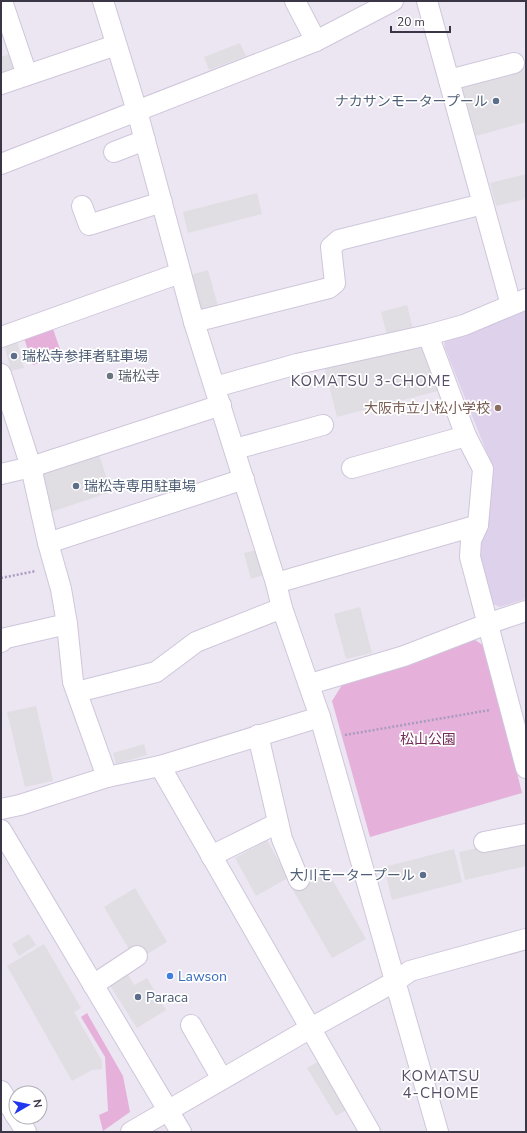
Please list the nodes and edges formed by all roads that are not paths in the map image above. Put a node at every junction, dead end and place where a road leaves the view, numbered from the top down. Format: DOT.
graph roads {
  1 [pos="2,1"];
  2 [pos="103,1"];
  3 [pos="295,1"];
  4 [pos="393,1"];
  5 [pos="427,1"];
  6 [pos="316,41"];
  7 [pos="116,45"];
  8 [pos="514,62"];
  9 [pos="27,75"];
  10 [pos="449,80"];
  11 [pos="1,84"];
  12 [pos="137,111"];
  13 [pos="145,140"];
  14 [pos="114,152"];
  15 [pos="1,164"];
  16 [pos="162,202"];
  17 [pos="483,204"];
  18 [pos="82,206"];
  19 [pos="180,273"];
  20 [pos="518,302"];
  21 [pos="194,322"];
  22 [pos="428,335"];
  23 [pos="1,337"];
  24 [pos="1,374"];
  25 [pos="218,396"];
  26 [pos="323,425"];
  27 [pos="466,436"];
  28 [pos="235,449"];
  29 [pos="31,467"];
  30 [pos="352,468"];
  31 [pos="1,474"];
  32 [pos="244,479"];
  33 [pos="478,526"];
  34 [pos="48,543"];
  35 [pos="276,583"];
  36 [pos="282,608"];
  37 [pos="526,611"];
  38 [pos="67,624"];
  39 [pos="487,624"];
  40 [pos="1,642"];
  41 [pos="310,684"];
  42 [pos="77,692"];
  43 [pos="320,717"];
  44 [pos="258,735"];
  45 [pos="160,766"];
  46 [pos="526,768"];
  47 [pos="107,777"];
  48 [pos="1,809"];
  49 [pos="278,823"];
  50 [pos="1,830"];
  51 [pos="526,834"];
  52 [pos="484,842"];
  53 [pos="211,856"];
  54 [pos="299,880"];
  55 [pos="526,940"];
  56 [pos="137,956"];
  57 [pos="396,981"];
  58 [pos="93,985"];
  59 [pos="192,1025"];
  60 [pos="309,1029"];
  61 [pos="222,1079"];
  62 [pos="168,1111"];
  63 [pos="366,1131"];
  64 [pos="131,1132"];
  65 [pos="181,1132"];
  66 [pos="438,1132"];
  1 -- 9 [label="street"];
  2 -- 7 [label="street"];
  3 -- 6 [label="street"];
  4 -- 6 [label="street"];
  5 -- 10 [label="street"];
  6 -- 12 [label="street"];
  7 -- 9 [label="street"];
  7 -- 12 [label="street"];
  8 -- 10 [label="street"];
  9 -- 11 [label="street"];
  10 -- 17 [label="street"];
  12 -- 13 [label="street"];
  12 -- 15 [label="street"];
  13 -- 14 [label="street"];
  13 -- 16 [label="street"];
  16 -- 18 [label="street"];
  16 -- 19 [label="street"];
  17 -- 20 [label="street"];
  17 -- 21 [label="street"];
  19 -- 21 [label="street"];
  19 -- 23 [label="street"];
  20 -- 22 [label="street"];
  21 -- 25 [label="street"];
  22 -- 25 [label="street"];
  22 -- 27 [label="street"];
  24 -- 29 [label="street"];
  25 -- 28 [label="street"];
  25 -- 29 [label="street"];
  26 -- 28 [label="street"];
  27 -- 30 [label="street"];
  27 -- 33 [label="street"];
  28 -- 32 [label="street"];
  29 -- 31 [label="street"];
  29 -- 34 [label="street"];
  32 -- 34 [label="street"];
  32 -- 35 [label="street"];
  33 -- 35 [label="street"];
  33 -- 39 [label="street"];
  34 -- 38 [label="street"];
  35 -- 36 [label="street"];
  36 -- 41 [label="street"];
  36 -- 42 [label="street"];
  37 -- 39 [label="street"];
  38 -- 40 [label="street"];
  38 -- 42 [label="street"];
  39 -- 41 [label="street"];
  39 -- 46 [label="street"];
  41 -- 43 [label="street"];
  42 -- 47 [label="street"];
  43 -- 44 [label="street"];
  43 -- 57 [label="street"];
  44 -- 45 [label="street"];
  44 -- 49 [label="street"];
  45 -- 47 [label="street"];
  45 -- 53 [label="street"];
  47 -- 48 [label="street"];
  49 -- 53 [label="street"];
  49 -- 54 [label="street"];
  50 -- 58 [label="street"];
  51 -- 52 [label="street"];
  53 -- 60 [label="street"];
  55 -- 57 [label="street"];
  56 -- 58 [label="street"];
  57 -- 60 [label="street"];
  57 -- 66 [label="street"];
  58 -- 62 [label="street"];
  59 -- 61 [label="street"];
  60 -- 61 [label="street"];
  60 -- 63 [label="street"];
  61 -- 62 [label="street"];
  62 -- 64 [label="street"];
  62 -- 65 [label="street"];
}
